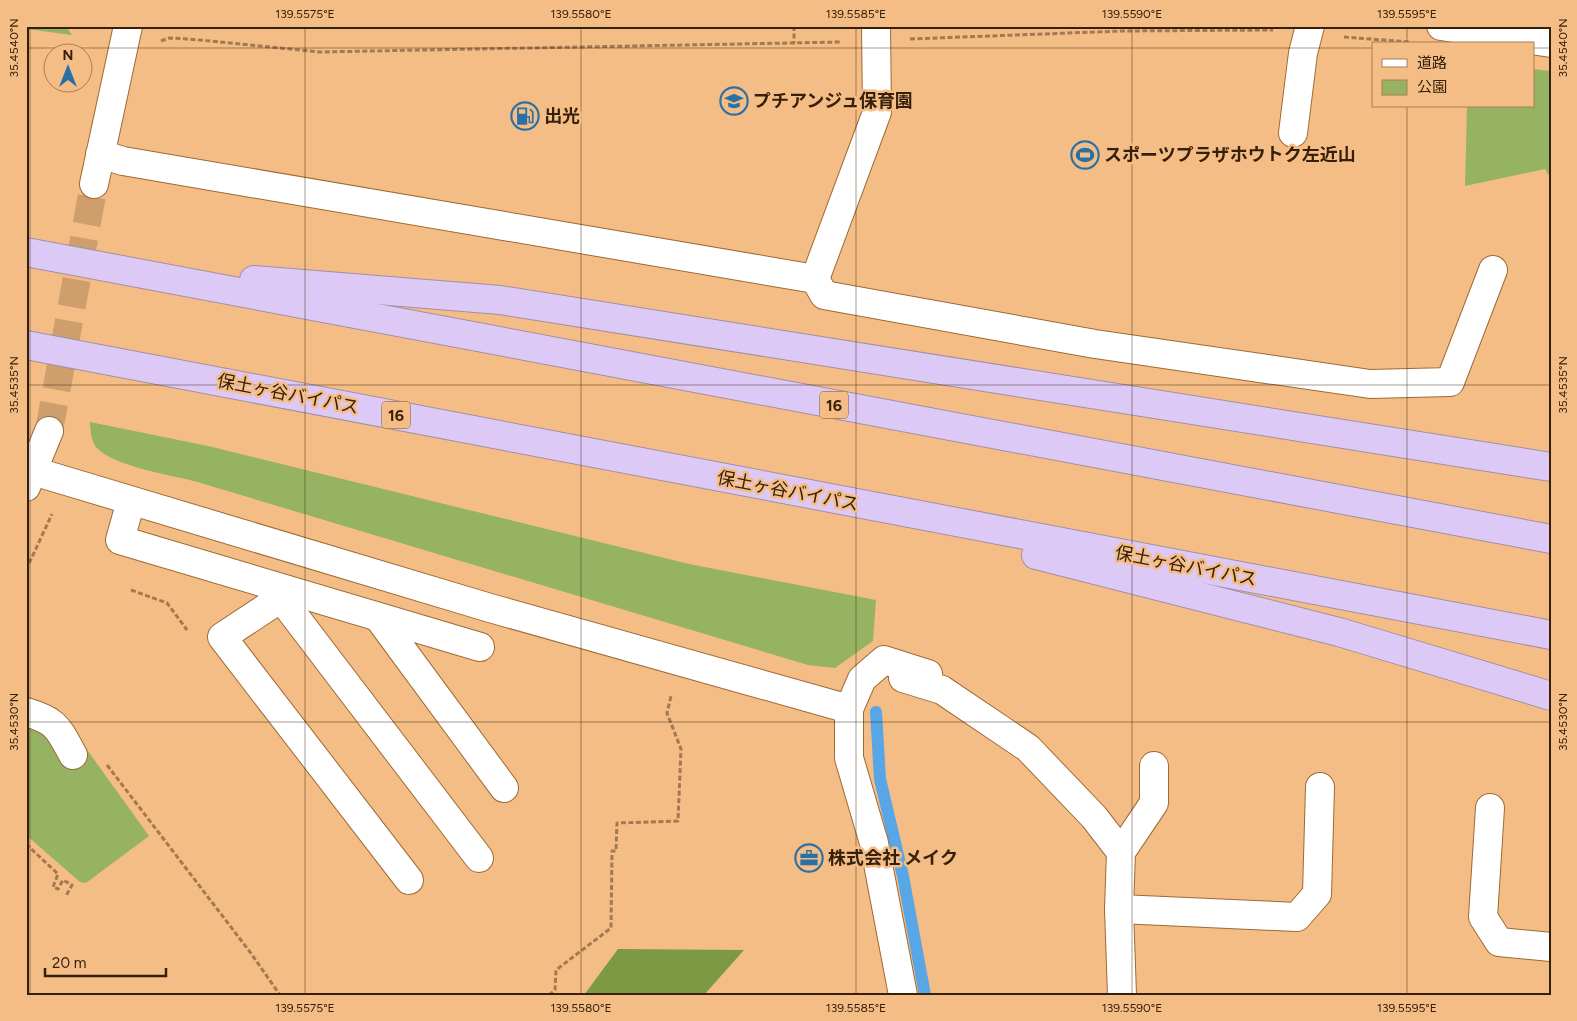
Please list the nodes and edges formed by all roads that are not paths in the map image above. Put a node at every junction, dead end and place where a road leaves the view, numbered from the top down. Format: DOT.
graph roads {
  1 [pos="128,26"];
  2 [pos="1441,26"];
  3 [pos="1309,29"];
  4 [pos="877,33"];
  5 [pos="1551,42"];
  6 [pos="1293,133"];
  7 [pos="100,154"];
  8 [pos="94,184"];
  9 [pos="26,252"];
  10 [pos="118,269"];
  11 [pos="1493,270"];
  12 [pos="815,279"];
  13 [pos="26,345"];
  14 [pos="48,431"];
  15 [pos="1407,446"];
  16 [pos="1551,467"];
  17 [pos="1551,473"];
  18 [pos="29,479"];
  19 [pos="766,487"];
  20 [pos="131,501"];
  21 [pos="1551,539"];
  22 [pos="276,592"];
  23 [pos="378,617"];
  24 [pos="1551,635"];
  25 [pos="480,648"];
  26 [pos="1551,696"];
  27 [pos="849,709"];
  28 [pos="26,712"];
  29 [pos="73,754"];
  30 [pos="1154,766"];
  31 [pos="1320,787"];
  32 [pos="504,788"];
  33 [pos="1490,808"];
  34 [pos="1121,852"];
  35 [pos="479,858"];
  36 [pos="409,880"];
  37 [pos="1119,909"];
  38 [pos="1551,947"];
  39 [pos="904,995"];
  40 [pos="1122,995"];
  1 -- 7 [label="street"];
  2 -- 5 [label="street"];
  3 -- 6 [label="street"];
  4 -- 12 [label="street"];
  7 -- 8 [label="street"];
  7 -- 12 [label="street"];
  9 -- 10 [label="highway, 16"];
  10 -- 15 [label="highway"];
  10 -- 21 [label="highway, 16"];
  11 -- 12 [label="street"];
  13 -- 19 [label="highway, 保土ヶ谷バイパス / 16"];
  14 -- 18 [label="street"];
  15 -- 16 [label="highway"];
  15 -- 17 [label="highway"];
  18 -- 20 [label="street"];
  19 -- 24 [label="highway, 保土ヶ谷バイパス / 16"];
  19 -- 26 [label="highway"];
  20 -- 22 [label="street"];
  20 -- 27 [label="street"];
  22 -- 23 [label="street"];
  22 -- 35 [label="street"];
  22 -- 36 [label="street"];
  23 -- 25 [label="street"];
  23 -- 32 [label="street"];
  27 -- 34 [label="street"];
  27 -- 39 [label="street"];
  28 -- 29 [label="street"];
  30 -- 34 [label="street"];
  31 -- 37 [label="street"];
  33 -- 38 [label="street"];
  34 -- 37 [label="street"];
  37 -- 40 [label="street"];
}
